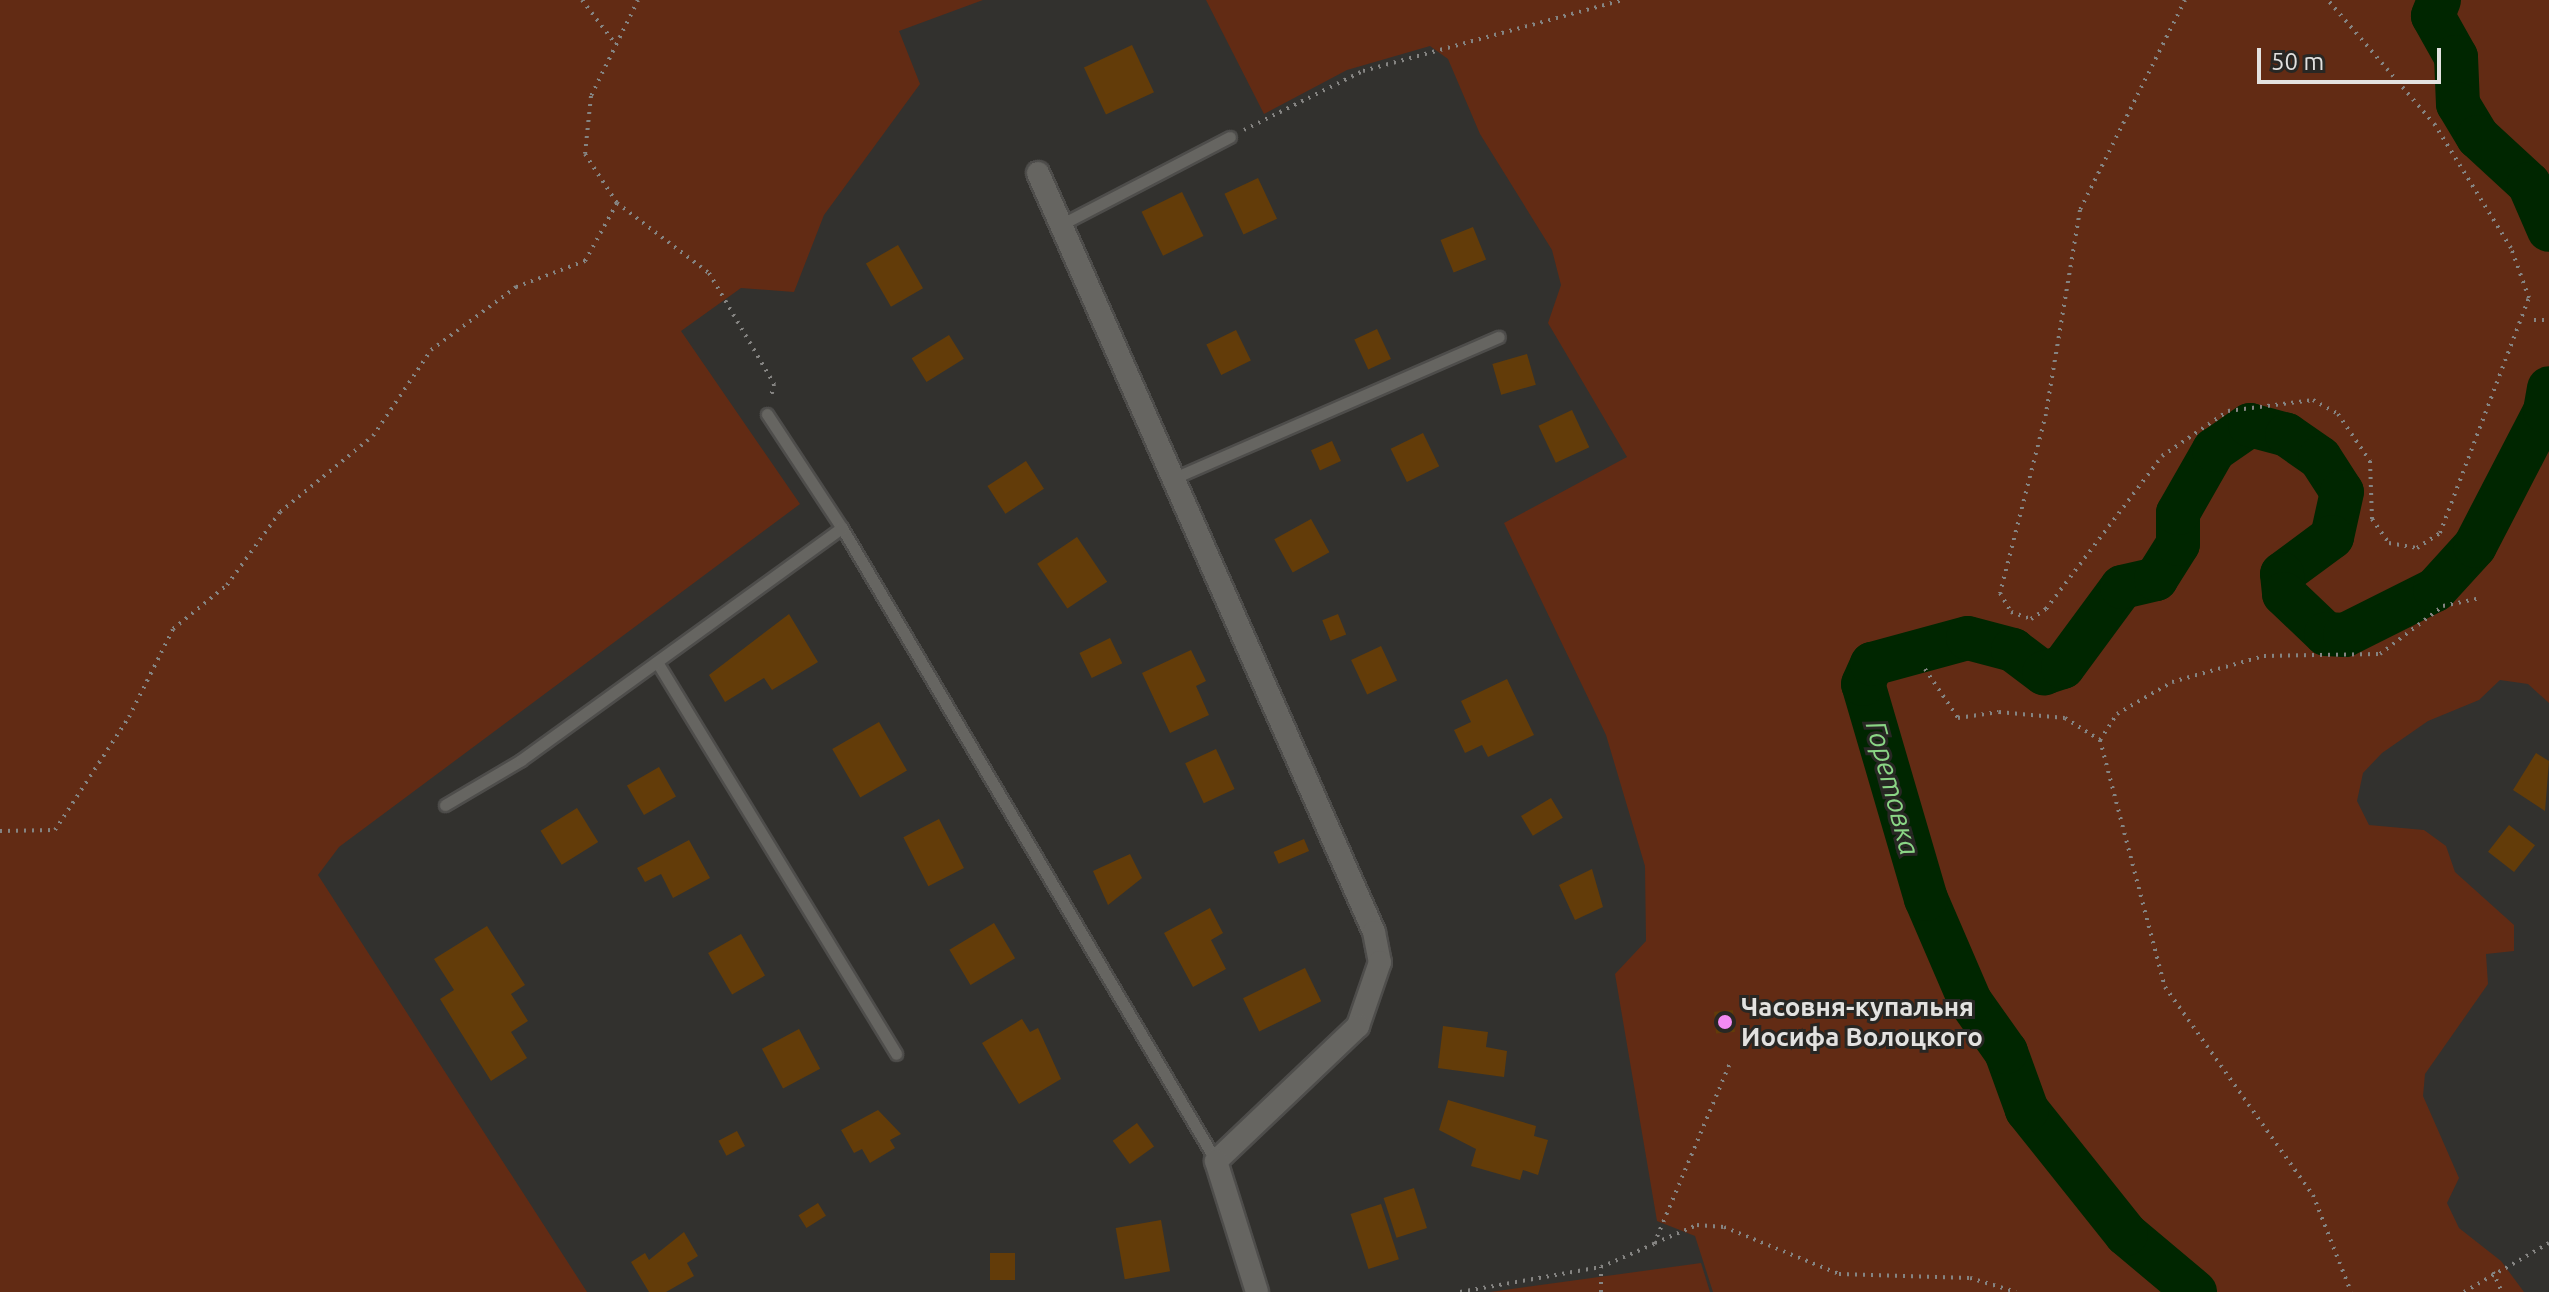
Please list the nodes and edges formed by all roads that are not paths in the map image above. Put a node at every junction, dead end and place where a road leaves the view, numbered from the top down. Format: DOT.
graph roads {
  1 [pos="1230,137"];
  2 [pos="1038,173"];
  3 [pos="1062,224"];
  4 [pos="1499,337"];
  5 [pos="767,414"];
  6 [pos="1174,478"];
  7 [pos="842,528"];
  8 [pos="657,662"];
  9 [pos="445,805"];
  10 [pos="896,1054"];
  11 [pos="1216,1161"];
  12 [pos="1257,1292"];
  1 -- 3 [label="lane"];
  2 -- 3 [label="street"];
  3 -- 6 [label="street"];
  4 -- 6 [label="lane"];
  5 -- 7 [label="lane"];
  6 -- 11 [label="street"];
  7 -- 8 [label="lane"];
  7 -- 11 [label="lane"];
  8 -- 9 [label="lane"];
  8 -- 10 [label="lane"];
  11 -- 12 [label="street"];
}
